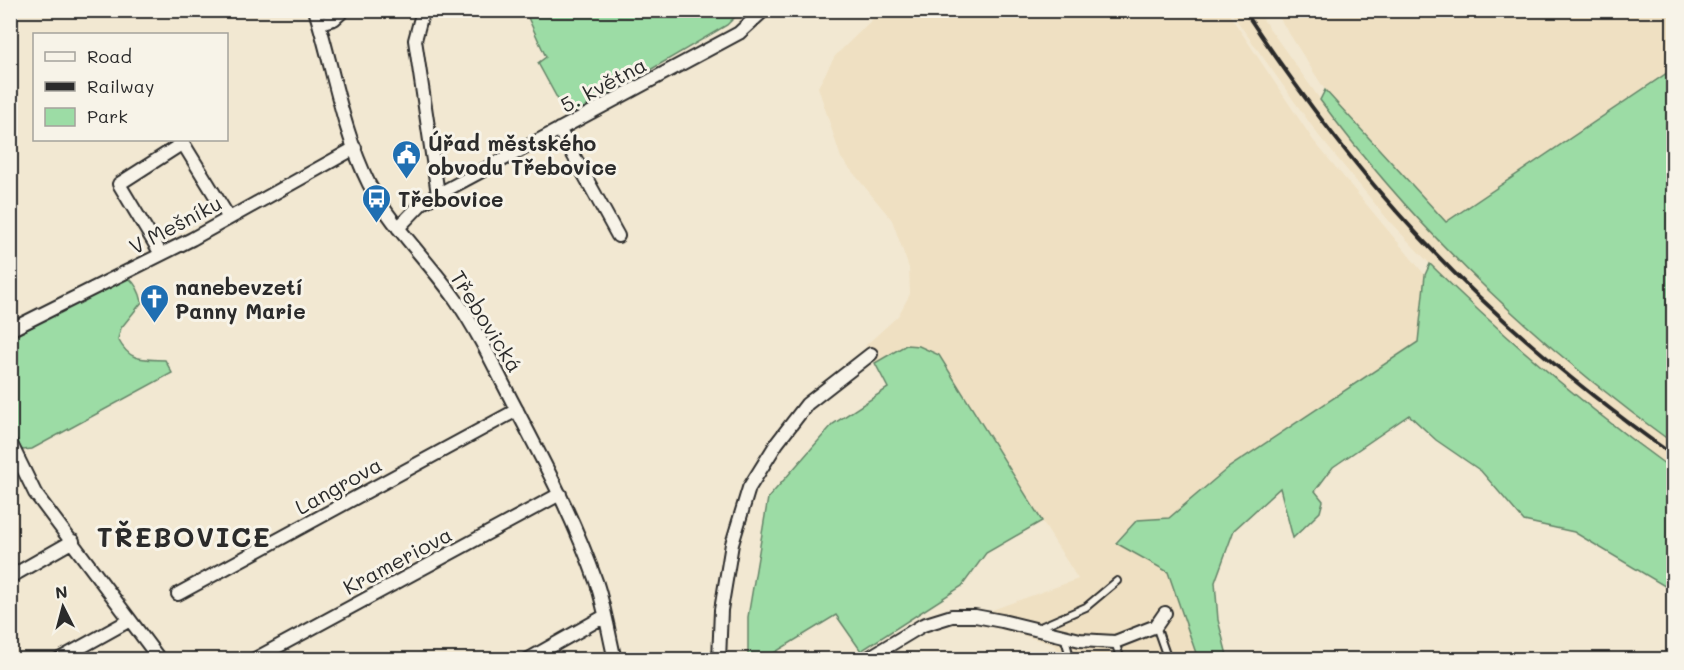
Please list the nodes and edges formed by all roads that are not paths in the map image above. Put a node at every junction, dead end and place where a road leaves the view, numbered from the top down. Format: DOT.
graph roads {
  1 [pos="344,10"];
  2 [pos="423,10"];
  3 [pos="764,10"];
  4 [pos="317,16"];
  5 [pos="559,129"];
  6 [pos="182,141"];
  7 [pos="355,148"];
  8 [pos="438,194"];
  9 [pos="229,218"];
  10 [pos="398,228"];
  11 [pos="618,236"];
  12 [pos="161,254"];
  13 [pos="10,330"];
  14 [pos="871,354"];
  15 [pos="517,410"];
  16 [pos="10,442"];
  17 [pos="560,494"];
  18 [pos="73,541"];
  19 [pos="10,577"];
  20 [pos="1117,581"];
  21 [pos="178,594"];
  22 [pos="1165,614"];
  23 [pos="605,616"];
  24 [pos="130,620"];
  25 [pos="1156,626"];
  26 [pos="1035,629"];
  27 [pos="1064,636"];
  28 [pos="1115,642"];
  29 [pos="58,660"];
  30 [pos="160,660"];
  31 [pos="253,660"];
  32 [pos="527,660"];
  33 [pos="615,660"];
  34 [pos="719,660"];
  35 [pos="866,660"];
  36 [pos="1071,660"];
  37 [pos="1121,660"];
  38 [pos="1168,660"];
  1 -- 4 [label="street"];
  2 -- 8 [label="street"];
  3 -- 5 [label="street, 5. května"];
  4 -- 7 [label="street, Třebovická"];
  5 -- 8 [label="street, 5. května"];
  5 -- 11 [label="street"];
  6 -- 9 [label="street"];
  6 -- 12 [label="street"];
  7 -- 9 [label="street, V Mešníku"];
  7 -- 10 [label="street, Třebovická"];
  8 -- 10 [label="street, 5. května"];
  9 -- 12 [label="street, V Mešníku"];
  10 -- 15 [label="street, Třebovická"];
  12 -- 13 [label="street, V Mešníku"];
  14 -- 34 [label="street"];
  15 -- 17 [label="street, Třebovická"];
  15 -- 21 [label="street, Langrova"];
  16 -- 18 [label="street"];
  17 -- 23 [label="street, Třebovická"];
  17 -- 31 [label="street, Krameriova"];
  18 -- 19 [label="street"];
  18 -- 24 [label="street"];
  20 -- 26 [label="lane"];
  22 -- 25 [label="street"];
  23 -- 32 [label="street"];
  23 -- 33 [label="street, Třebovická"];
  24 -- 29 [label="street"];
  24 -- 30 [label="street"];
  25 -- 28 [label="street"];
  25 -- 38 [label="lane"];
  26 -- 27 [label="street"];
  26 -- 35 [label="street"];
  27 -- 28 [label="street"];
  27 -- 36 [label="lane"];
  28 -- 37 [label="lane"];
}
